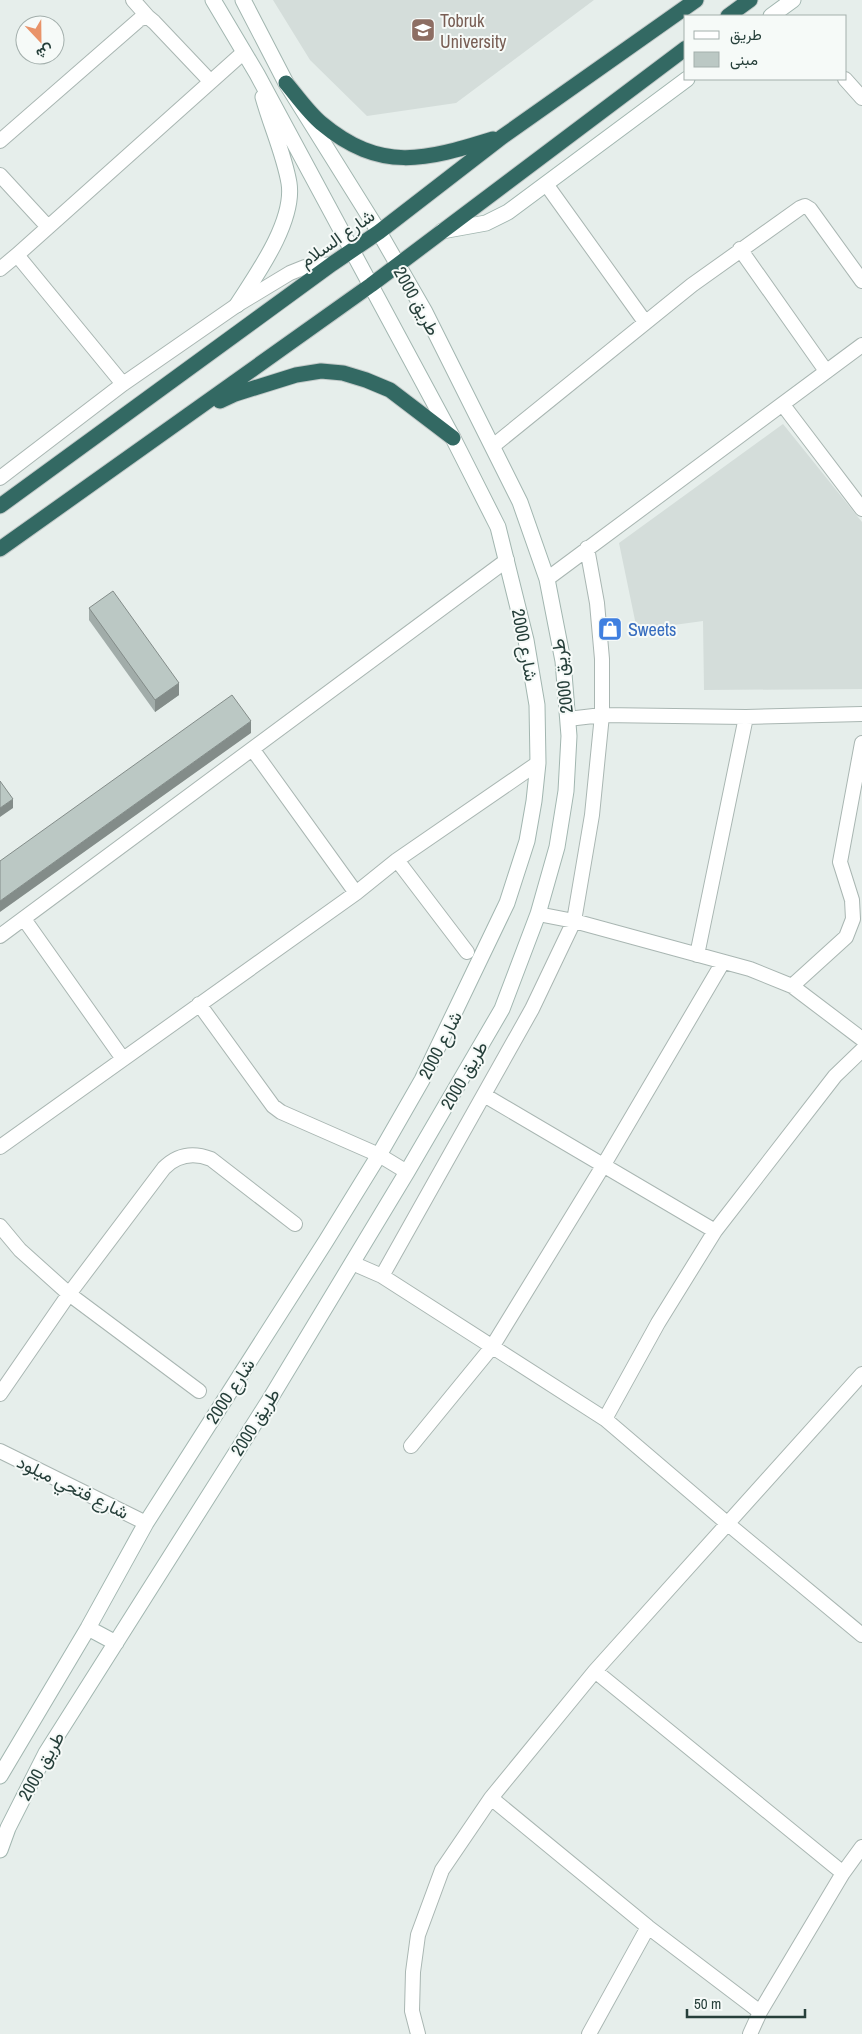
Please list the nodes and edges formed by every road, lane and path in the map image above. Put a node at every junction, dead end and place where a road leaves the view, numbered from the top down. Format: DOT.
graph roads {
  1 [pos="133,0"];
  2 [pos="213,0"];
  3 [pos="242,0"];
  4 [pos="696,0"];
  5 [pos="750,0"];
  6 [pos="729,15"];
  7 [pos="148,17"];
  8 [pos="684,50"];
  9 [pos="244,52"];
  10 [pos="258,74"];
  11 [pos="686,80"];
  12 [pos="847,80"];
  13 [pos="210,81"];
  14 [pos="286,83"];
  15 [pos="862,98"];
  16 [pos="502,137"];
  17 [pos="0,141"];
  18 [pos="0,175"];
  19 [pos="546,184"];
  20 [pos="48,227"];
  21 [pos="442,231"];
  22 [pos="379,232"];
  23 [pos="740,249"];
  24 [pos="352,251"];
  25 [pos="17,255"];
  26 [pos="332,264"];
  27 [pos="397,265"];
  28 [pos="0,269"];
  29 [pos="862,281"];
  30 [pos="371,285"];
  31 [pos="237,305"];
  32 [pos="645,322"];
  33 [pos="862,344"];
  34 [pos="826,371"];
  35 [pos="123,384"];
  36 [pos="783,405"];
  37 [pos="194,412"];
  38 [pos="453,438"];
  39 [pos="493,446"];
  40 [pos="0,478"];
  41 [pos="0,506"];
  42 [pos="862,509"];
  43 [pos="587,548"];
  44 [pos="0,549"];
  45 [pos="507,560"];
  46 [pos="547,579"];
  47 [pos="862,714"];
  48 [pos="602,715"];
  49 [pos="746,717"];
  50 [pos="568,719"];
  51 [pos="862,743"];
  52 [pos="253,750"];
  53 [pos="538,763"];
  54 [pos="397,860"];
  55 [pos="356,893"];
  56 [pos="538,914"];
  57 [pos="24,919"];
  58 [pos="574,921"];
  59 [pos="0,936"];
  60 [pos="467,952"];
  61 [pos="697,955"];
  62 [pos="723,962"];
  63 [pos="792,986"];
  64 [pos="199,1004"];
  65 [pos="862,1039"];
  66 [pos="862,1050"];
  67 [pos="123,1059"];
  68 [pos="484,1095"];
  69 [pos="0,1147"];
  70 [pos="379,1155"];
  71 [pos="603,1166"];
  72 [pos="407,1172"];
  73 [pos="295,1224"];
  74 [pos="0,1226"];
  75 [pos="715,1231"];
  76 [pos="352,1263"];
  77 [pos="382,1276"];
  78 [pos="68,1294"];
  79 [pos="492,1347"];
  80 [pos="862,1374"];
  81 [pos="851,1386"];
  82 [pos="199,1391"];
  83 [pos="0,1394"];
  84 [pos="862,1396"];
  85 [pos="605,1419"];
  86 [pos="411,1446"];
  87 [pos="0,1451"];
  88 [pos="146,1522"];
  89 [pos="728,1524"];
  90 [pos="88,1628"];
  91 [pos="862,1635"];
  92 [pos="116,1643"];
  93 [pos="595,1671"];
  94 [pos="0,1776"];
  95 [pos="491,1798"];
  96 [pos="0,1850"];
  97 [pos="859,1855"];
  98 [pos="843,1873"];
  99 [pos="648,1927"];
  100 [pos="760,2012"];
  101 [pos="418,2034"];
  102 [pos="589,2034"];
  103 [pos="750,2034"];
  1 -- 7 [label="street"];
  2 -- 9 [label="street"];
  3 -- 14 [label="street, طريق 2000"];
  4 -- 16 [label="highway, شارع السلام"];
  5 -- 6 [label="highway"];
  7 -- 13 [label="street"];
  7 -- 17 [label="street"];
  8 -- 21 [label="highway"];
  9 -- 10 [label="street"];
  9 -- 13 [label="street"];
  10 -- 24 [label="street, شارع 2000"];
  10 -- 31 [label="street"];
  11 -- 19 [label="street"];
  12 -- 15 [label="street"];
  13 -- 20 [label="street"];
  14 -- 16 [label="highway"];
  14 -- 22 [label="street, طريق 2000"];
  16 -- 22 [label="highway, شارع السلام"];
  18 -- 20 [label="street"];
  19 -- 21 [label="street"];
  19 -- 32 [label="street"];
  20 -- 25 [label="street"];
  21 -- 27 [label="highway"];
  22 -- 24 [label="highway, شارع السلام"];
  22 -- 27 [label="street, طريق 2000"];
  23 -- 29 [label="street"];
  23 -- 32 [label="street"];
  23 -- 34 [label="street"];
  24 -- 26 [label="highway, شارع السلام"];
  24 -- 30 [label="street, شارع 2000"];
  25 -- 28 [label="street"];
  25 -- 35 [label="street"];
  26 -- 31 [label="street"];
  26 -- 41 [label="highway, شارع السلام"];
  27 -- 30 [label="highway"];
  27 -- 39 [label="street, طريق 2000"];
  30 -- 37 [label="highway"];
  30 -- 38 [label="street, شارع 2000"];
  31 -- 35 [label="street"];
  32 -- 39 [label="street"];
  33 -- 34 [label="street"];
  34 -- 36 [label="street"];
  35 -- 40 [label="street"];
  36 -- 42 [label="street"];
  36 -- 43 [label="street"];
  37 -- 38 [label="highway"];
  37 -- 44 [label="highway"];
  38 -- 45 [label="street, شارع 2000"];
  39 -- 46 [label="street, طريق 2000"];
  43 -- 46 [label="street"];
  43 -- 48 [label="street"];
  45 -- 52 [label="street"];
  45 -- 53 [label="street, شارع 2000"];
  46 -- 50 [label="street, طريق 2000"];
  47 -- 49 [label="street"];
  48 -- 49 [label="street"];
  48 -- 50 [label="street"];
  48 -- 58 [label="street"];
  49 -- 61 [label="street"];
  50 -- 56 [label="street, طريق 2000"];
  51 -- 63 [label="street"];
  52 -- 55 [label="street"];
  52 -- 57 [label="street"];
  53 -- 54 [label="street"];
  53 -- 70 [label="street, شارع 2000"];
  54 -- 55 [label="street"];
  54 -- 60 [label="street"];
  55 -- 64 [label="street"];
  56 -- 58 [label="street"];
  56 -- 72 [label="street, طريق 2000"];
  57 -- 59 [label="street"];
  57 -- 67 [label="street"];
  58 -- 61 [label="street"];
  58 -- 68 [label="street"];
  61 -- 62 [label="street"];
  62 -- 63 [label="street"];
  62 -- 71 [label="street"];
  63 -- 65 [label="street"];
  64 -- 67 [label="street"];
  64 -- 70 [label="street"];
  66 -- 75 [label="street"];
  67 -- 69 [label="street"];
  68 -- 71 [label="street"];
  68 -- 77 [label="street"];
  70 -- 72 [label="street"];
  70 -- 88 [label="street, شارع 2000"];
  71 -- 75 [label="street"];
  71 -- 79 [label="street"];
  72 -- 76 [label="street, طريق 2000"];
  73 -- 78 [label="street"];
  74 -- 78 [label="street"];
  75 -- 85 [label="street"];
  76 -- 77 [label="street"];
  76 -- 92 [label="street, طريق 2000"];
  77 -- 79 [label="street"];
  78 -- 82 [label="street"];
  78 -- 83 [label="street"];
  79 -- 85 [label="street"];
  79 -- 86 [label="street"];
  80 -- 81 [label="street"];
  81 -- 84 [label="street"];
  81 -- 89 [label="street"];
  85 -- 89 [label="street"];
  87 -- 88 [label="street, شارع فتحي ميلود"];
  88 -- 90 [label="street, شارع 2000"];
  89 -- 91 [label="street"];
  89 -- 93 [label="street"];
  90 -- 92 [label="street"];
  90 -- 94 [label="street, شارع 2000"];
  92 -- 96 [label="street, طريق 2000"];
  93 -- 95 [label="street"];
  93 -- 98 [label="street"];
  95 -- 99 [label="street"];
  95 -- 101 [label="street"];
  97 -- 98 [label="street"];
  98 -- 100 [label="street"];
  99 -- 100 [label="street"];
  99 -- 102 [label="street"];
  100 -- 103 [label="street"];
}
